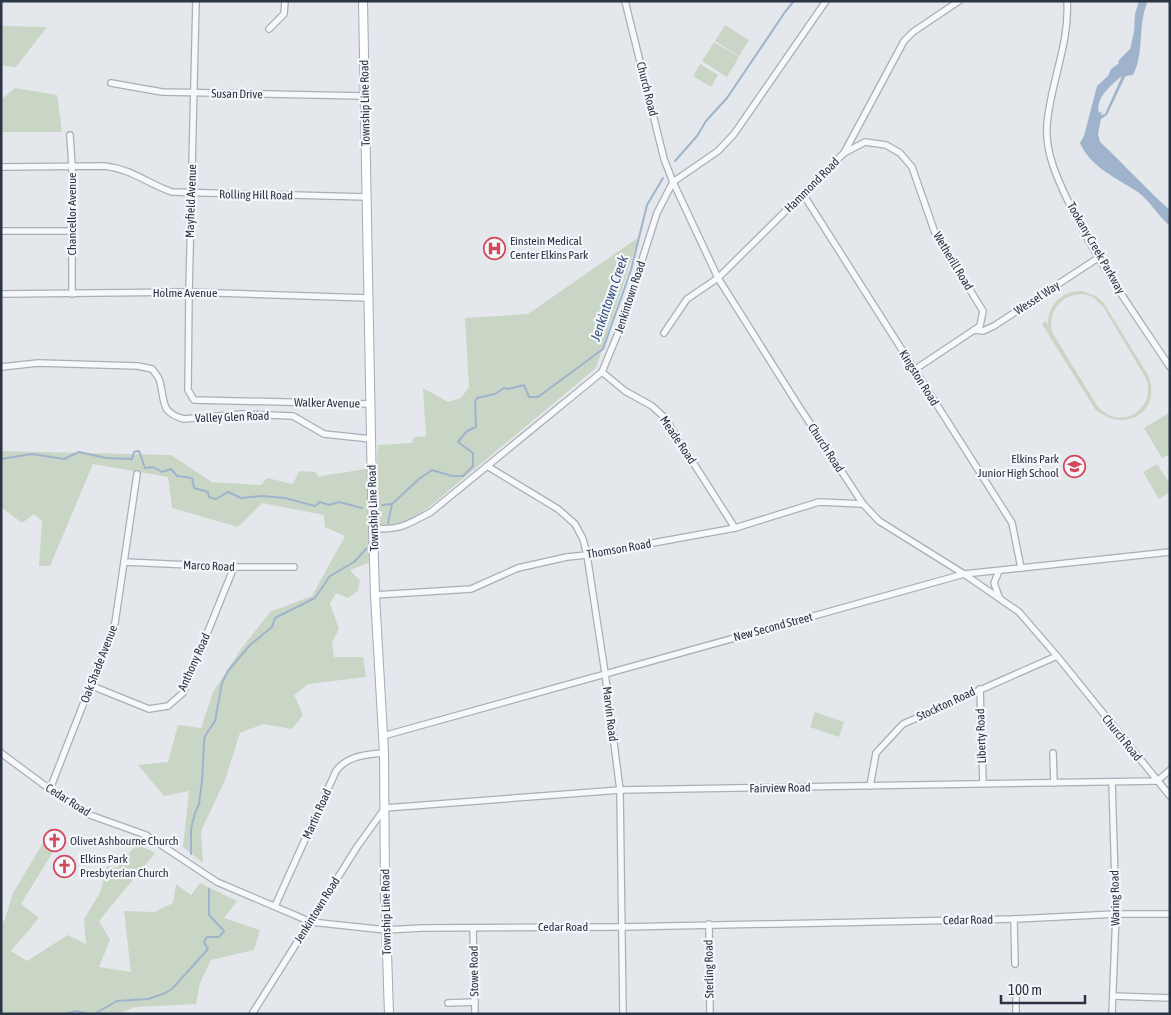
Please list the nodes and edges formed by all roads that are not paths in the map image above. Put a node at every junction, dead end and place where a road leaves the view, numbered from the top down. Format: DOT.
graph roads {
  1 [pos="196,1"];
  2 [pos="285,1"];
  3 [pos="363,1"];
  4 [pos="621,1"];
  5 [pos="826,1"];
  6 [pos="959,1"];
  7 [pos="1067,1"];
  8 [pos="625,2"];
  9 [pos="269,29"];
  10 [pos="111,82"];
  11 [pos="194,92"];
  12 [pos="364,96"];
  13 [pos="70,135"];
  14 [pos="844,153"];
  15 [pos="72,166"];
  16 [pos="1,167"];
  17 [pos="673,182"];
  18 [pos="192,194"];
  19 [pos="803,194"];
  20 [pos="367,197"];
  21 [pos="72,231"];
  22 [pos="1,232"];
  23 [pos="1098,258"];
  24 [pos="718,278"];
  25 [pos="189,292"];
  26 [pos="1,294"];
  27 [pos="72,294"];
  28 [pos="368,298"];
  29 [pos="974,330"];
  30 [pos="664,333"];
  31 [pos="1,367"];
  32 [pos="1170,367"];
  33 [pos="914,370"];
  34 [pos="602,372"];
  35 [pos="194,400"];
  36 [pos="370,404"];
  37 [pos="371,439"];
  38 [pos="487,466"];
  39 [pos="137,474"];
  40 [pos="863,504"];
  41 [pos="374,528"];
  42 [pos="735,528"];
  43 [pos="1170,552"];
  44 [pos="588,555"];
  45 [pos="124,562"];
  46 [pos="234,567"];
  47 [pos="294,567"];
  48 [pos="1021,568"];
  49 [pos="999,571"];
  50 [pos="964,574"];
  51 [pos="375,595"];
  52 [pos="1000,598"];
  53 [pos="1056,656"];
  54 [pos="605,673"];
  55 [pos="92,686"];
  56 [pos="980,689"];
  57 [pos="383,736"];
  58 [pos="1,753"];
  59 [pos="384,753"];
  60 [pos="1053,753"];
  61 [pos="1170,770"];
  62 [pos="1157,781"];
  63 [pos="1112,782"];
  64 [pos="983,783"];
  65 [pos="1054,784"];
  66 [pos="870,786"];
  67 [pos="50,789"];
  68 [pos="620,790"];
  69 [pos="1170,796"];
  70 [pos="386,808"];
  71 [pos="275,906"];
  72 [pos="1116,914"];
  73 [pos="1170,914"];
  74 [pos="1014,919"];
  75 [pos="311,922"];
  76 [pos="709,924"];
  77 [pos="622,927"];
  78 [pos="473,928"];
  79 [pos="386,930"];
  80 [pos="1015,964"];
  81 [pos="1016,991"];
  82 [pos="1113,996"];
  83 [pos="1170,998"];
  84 [pos="474,1002"];
  85 [pos="448,1003"];
  86 [pos="252,1014"];
  87 [pos="389,1014"];
  88 [pos="475,1014"];
  89 [pos="623,1014"];
  90 [pos="710,1014"];
  91 [pos="1016,1014"];
  92 [pos="1112,1014"];
  1 -- 11 [label="street, Mayfield Avenue"];
  2 -- 9 [label="street"];
  3 -- 12 [label="main road, Township Line Road"];
  4 -- 8 [label="street"];
  5 -- 17 [label="street, Jenkintown Road"];
  6 -- 14 [label="street, Hammond Road"];
  7 -- 23 [label="street, Tookany Creek Parkway"];
  8 -- 17 [label="street, Church Road"];
  10 -- 11 [label="street, Susan Drive"];
  11 -- 12 [label="street, Susan Drive"];
  11 -- 18 [label="street, Mayfield Avenue"];
  12 -- 20 [label="main road, Township Line Road"];
  13 -- 15 [label="street, Chancellor Avenue"];
  14 -- 19 [label="street, Hammond Road"];
  14 -- 29 [label="street, Wetherill Road"];
  15 -- 16 [label="street, Rolling Hill Road"];
  15 -- 18 [label="street, Rolling Hill Road"];
  15 -- 21 [label="street, Chancellor Avenue"];
  17 -- 24 [label="street, Church Road"];
  17 -- 34 [label="street, Jenkintown Road"];
  18 -- 20 [label="street, Rolling Hill Road"];
  18 -- 25 [label="street, Mayfield Avenue"];
  19 -- 24 [label="street, Hammond Road"];
  19 -- 33 [label="street, Kingston Road"];
  20 -- 28 [label="main road, Township Line Road"];
  21 -- 22 [label="street"];
  21 -- 27 [label="street, Chancellor Avenue"];
  23 -- 29 [label="street, Wessel Way"];
  23 -- 32 [label="street, Tookany Creek Parkway"];
  24 -- 30 [label="street, Hammond Road"];
  24 -- 40 [label="street, Church Road"];
  25 -- 27 [label="street, Holme Avenue"];
  25 -- 28 [label="street, Holme Avenue"];
  25 -- 35 [label="street, Mayfield Avenue"];
  26 -- 27 [label="street, Holme Avenue"];
  28 -- 36 [label="main road, Township Line Road"];
  29 -- 33 [label="street"];
  31 -- 37 [label="street, Valley Glen Road"];
  33 -- 48 [label="street, Kingston Road"];
  34 -- 38 [label="street, Jenkintown Road"];
  34 -- 42 [label="street, Meade Road"];
  35 -- 36 [label="street, Walker Avenue"];
  36 -- 37 [label="main road, Township Line Road"];
  37 -- 41 [label="main road, Township Line Road"];
  38 -- 41 [label="street, Jenkintown Road"];
  38 -- 44 [label="street, Marvin Road"];
  39 -- 45 [label="street, Oak Shade Avenue"];
  40 -- 42 [label="street, Thomson Road"];
  40 -- 50 [label="street, Church Road"];
  41 -- 51 [label="main road, Township Line Road"];
  42 -- 44 [label="street, Thomson Road"];
  43 -- 48 [label="street, New Second Street"];
  44 -- 51 [label="street, Thomson Road"];
  44 -- 54 [label="street, Marvin Road"];
  45 -- 46 [label="street, Marco Road"];
  45 -- 55 [label="street, Oak Shade Avenue"];
  46 -- 47 [label="street, Marco Road"];
  46 -- 55 [label="street, Anthony Road"];
  48 -- 49 [label="street, New Second Street"];
  49 -- 50 [label="street, New Second Street"];
  49 -- 52 [label="street"];
  50 -- 52 [label="street, Church Road"];
  50 -- 54 [label="street, New Second Street"];
  51 -- 57 [label="main road, Township Line Road"];
  52 -- 53 [label="street, Church Road"];
  53 -- 56 [label="street, Stockton Road"];
  53 -- 62 [label="street, Church Road"];
  54 -- 57 [label="street, New Second Street"];
  54 -- 68 [label="street, Marvin Road"];
  55 -- 67 [label="street, Oak Shade Avenue"];
  56 -- 64 [label="street, Liberty Road"];
  56 -- 66 [label="street, Stockton Road"];
  57 -- 59 [label="main road, Township Line Road"];
  58 -- 67 [label="street, Cedar Road"];
  59 -- 70 [label="main road, Township Line Road"];
  59 -- 71 [label="street, Martin Road"];
  60 -- 65 [label="street"];
  61 -- 62 [label="street"];
  62 -- 63 [label="street, Fairview Road"];
  62 -- 69 [label="street, Church Road"];
  63 -- 65 [label="street, Fairview Road"];
  63 -- 72 [label="street, Waring Road"];
  64 -- 65 [label="street, Fairview Road"];
  64 -- 66 [label="street, Fairview Road"];
  66 -- 68 [label="street, Fairview Road"];
  67 -- 71 [label="street, Cedar Road"];
  68 -- 70 [label="street, Fairview Road"];
  68 -- 77 [label="street, Marvin Road"];
  70 -- 75 [label="street, Jenkintown Road"];
  70 -- 79 [label="main road, Township Line Road"];
  71 -- 75 [label="street, Cedar Road"];
  72 -- 73 [label="street, Cedar Road"];
  72 -- 74 [label="street, Cedar Road"];
  72 -- 82 [label="street, Waring Road"];
  74 -- 76 [label="street, Cedar Road"];
  74 -- 80 [label="street"];
  75 -- 79 [label="street, Cedar Road"];
  75 -- 86 [label="street, Jenkintown Road"];
  76 -- 77 [label="street, Cedar Road"];
  76 -- 90 [label="street, Sterling Road"];
  77 -- 78 [label="street, Cedar Road"];
  77 -- 89 [label="street, Marvin Road"];
  78 -- 79 [label="street, Cedar Road"];
  78 -- 84 [label="street, Stowe Road"];
  79 -- 87 [label="main road, Township Line Road"];
  81 -- 91 [label="street"];
  82 -- 83 [label="street"];
  82 -- 92 [label="street, Waring Road"];
  84 -- 85 [label="street"];
  84 -- 88 [label="street, Stowe Road"];
}
